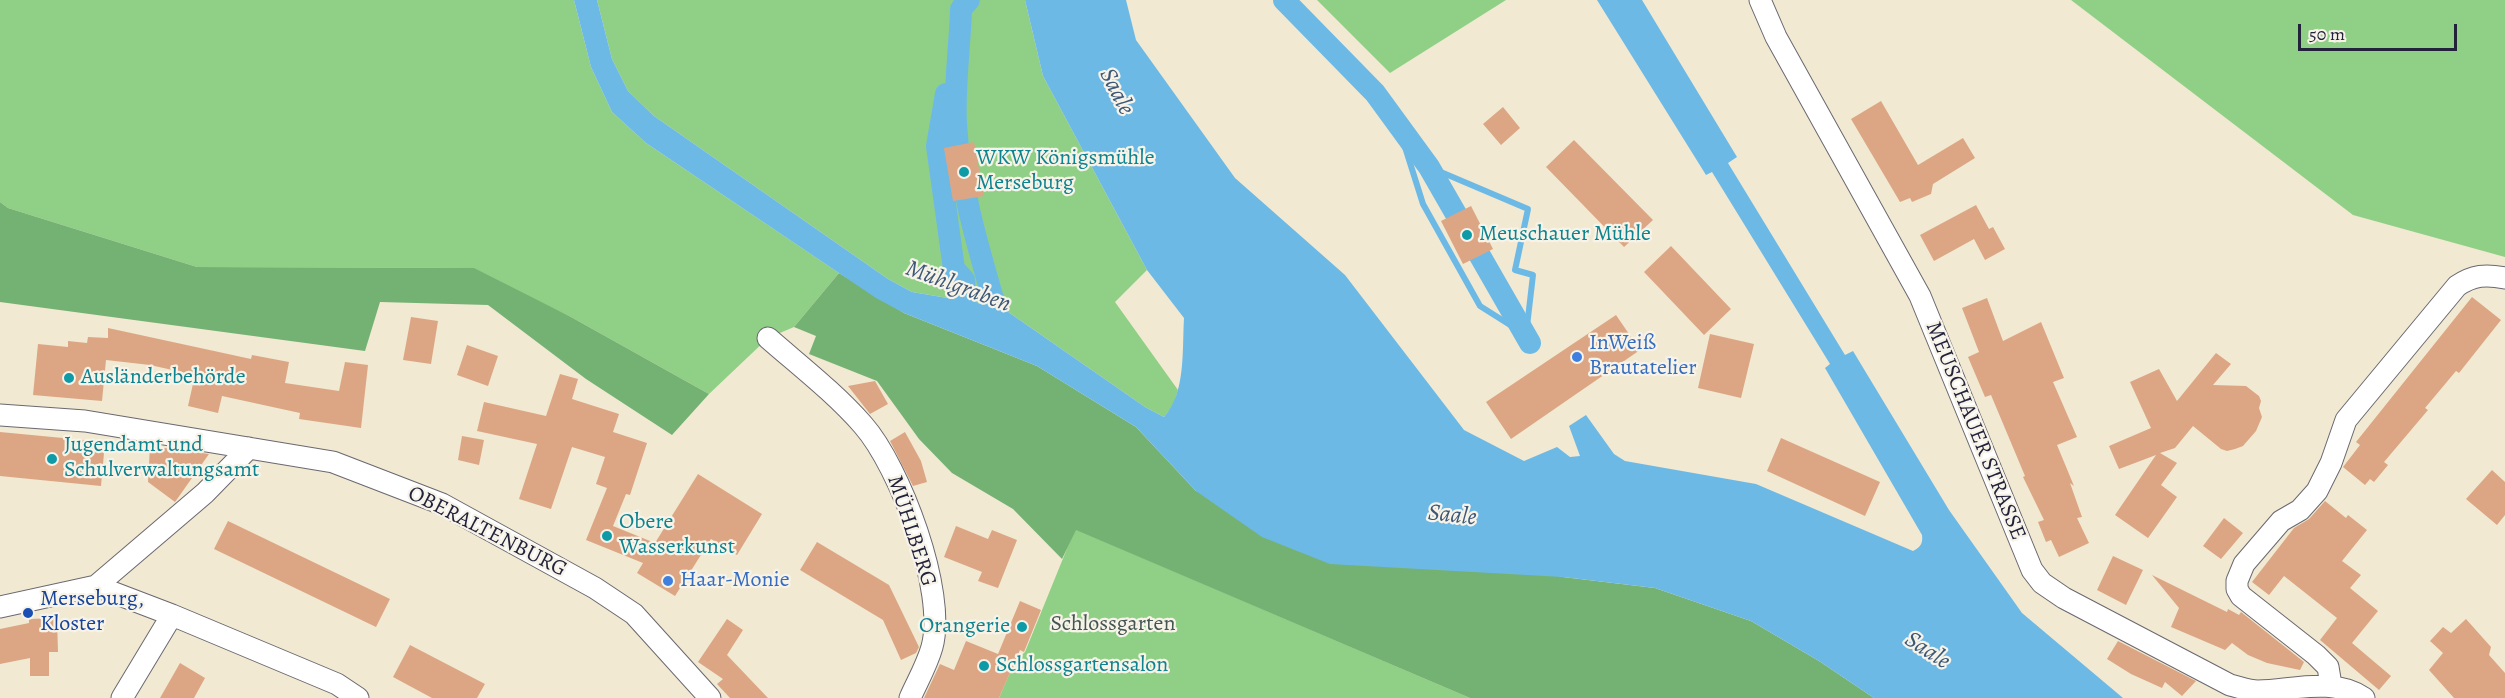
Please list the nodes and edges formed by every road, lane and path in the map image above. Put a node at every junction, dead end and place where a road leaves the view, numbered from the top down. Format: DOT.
graph roads {
  1 [pos="1760,0"];
  2 [pos="2505,278"];
  3 [pos="768,338"];
  4 [pos="0,415"];
  5 [pos="249,448"];
  6 [pos="96,586"];
  7 [pos="0,607"];
  8 [pos="172,615"];
  9 [pos="2331,685"];
  10 [pos="122,698"];
  11 [pos="358,698"];
  12 [pos="710,698"];
  13 [pos="910,698"];
  14 [pos="2364,698"];
  1 -- 9 [label="street, MEUSCHAUER STRASSE"];
  2 -- 9 [label="street"];
  3 -- 13 [label="street, MÜHLBERG"];
  4 -- 5 [label="street, OBERALTENBURG"];
  5 -- 6 [label="street"];
  5 -- 12 [label="street, OBERALTENBURG"];
  6 -- 7 [label="street"];
  6 -- 8 [label="street"];
  8 -- 10 [label="street"];
  8 -- 11 [label="street"];
  9 -- 14 [label="street, MEUSCHAUER STRASSE"];
}
